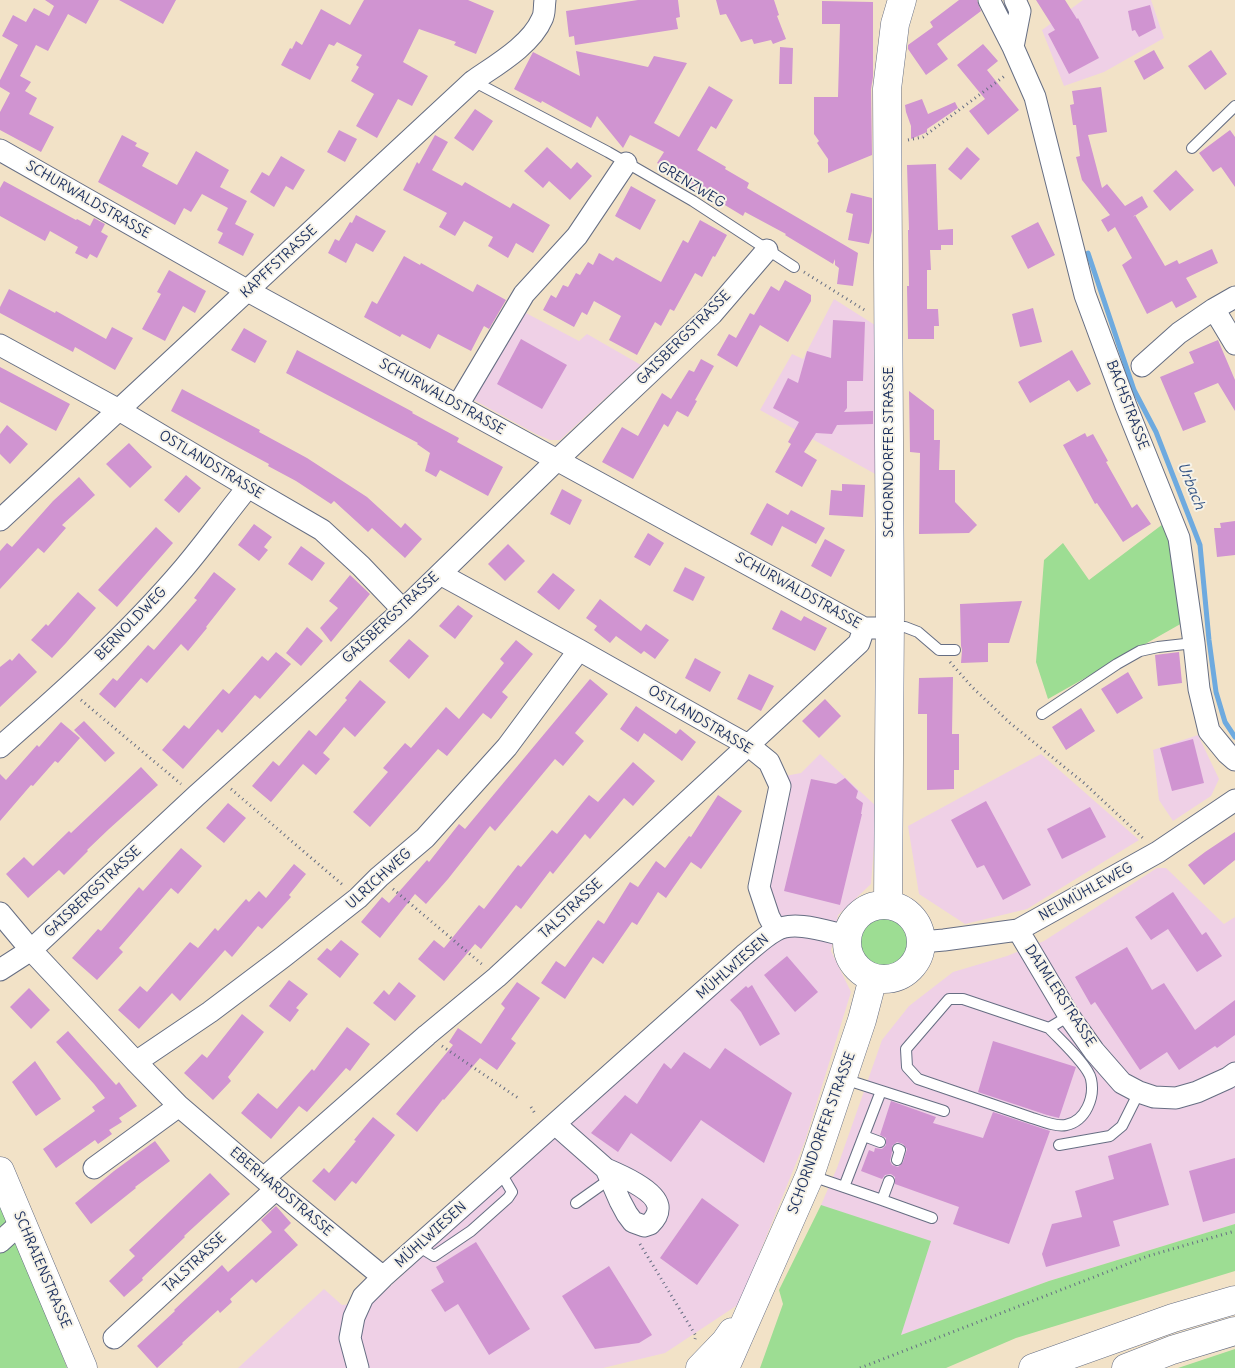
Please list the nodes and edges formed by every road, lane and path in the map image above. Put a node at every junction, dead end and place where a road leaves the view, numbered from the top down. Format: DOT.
graph roads {
  1 [pos="545,0"];
  2 [pos="902,0"];
  3 [pos="990,0"];
  4 [pos="1015,0"];
  5 [pos="1017,55"];
  6 [pos="473,81"];
  7 [pos="1235,106"];
  8 [pos="887,140"];
  9 [pos="1192,148"];
  10 [pos="0,150"];
  11 [pos="626,162"];
  12 [pos="767,250"];
  13 [pos="794,266"];
  14 [pos="248,291"];
  15 [pos="1235,297"];
  16 [pos="1214,309"];
  17 [pos="888,325"];
  18 [pos="1235,344"];
  19 [pos="0,345"];
  20 [pos="1142,366"];
  21 [pos="458,405"];
  22 [pos="120,410"];
  23 [pos="557,460"];
  24 [pos="248,487"];
  25 [pos="0,520"];
  26 [pos="440,574"];
  27 [pos="403,610"];
  28 [pos="877,628"];
  29 [pos="1194,643"];
  30 [pos="579,650"];
  31 [pos="939,650"];
  32 [pos="955,650"];
  33 [pos="67,688"];
  34 [pos="1042,714"];
  35 [pos="748,745"];
  36 [pos="0,747"];
  37 [pos="1235,760"];
  38 [pos="217,778"];
  39 [pos="196,796"];
  40 [pos="1235,800"];
  41 [pos="1158,852"];
  42 [pos="379,878"];
  43 [pos="358,898"];
  44 [pos="888,904"];
  45 [pos="0,913"];
  46 [pos="776,930"];
  47 [pos="1018,930"];
  48 [pos="847,936"];
  49 [pos="921,942"];
  50 [pos="31,950"];
  51 [pos="0,970"];
  52 [pos="497,977"];
  53 [pos="873,978"];
  54 [pos="1069,1016"];
  55 [pos="1049,1028"];
  56 [pos="427,1036"];
  57 [pos="136,1062"];
  58 [pos="1235,1073"];
  59 [pos="843,1079"];
  60 [pos="881,1091"];
  61 [pos="1139,1092"];
  62 [pos="518,1098"];
  63 [pos="180,1106"];
  64 [pos="944,1111"];
  65 [pos="555,1124"];
  66 [pos="864,1136"];
  67 [pos="880,1142"];
  68 [pos="1059,1145"];
  69 [pos="898,1149"];
  70 [pos="897,1160"];
  71 [pos="94,1168"];
  72 [pos="0,1171"];
  73 [pos="501,1173"];
  74 [pos="608,1174"];
  75 [pos="810,1175"];
  76 [pos="889,1181"];
  77 [pos="270,1184"];
  78 [pos="844,1187"];
  79 [pos="882,1200"];
  80 [pos="576,1203"];
  81 [pos="932,1218"];
  82 [pos="22,1222"];
  83 [pos="1235,1231"];
  84 [pos="0,1242"];
  85 [pos="639,1243"];
  86 [pos="418,1246"];
  87 [pos="383,1277"];
  88 [pos="754,1300"];
  89 [pos="1235,1300"];
  90 [pos="1235,1331"];
  91 [pos="114,1338"];
  92 [pos="697,1356"];
  93 [pos="83,1368"];
  94 [pos="358,1368"];
  95 [pos="725,1368"];
  96 [pos="860,1368"];
  97 [pos="1034,1368"];
  98 [pos="1126,1368"];
  1 -- 6 [label="street, KAPFFSTRASSE"];
  2 -- 8 [label="main road, SCHORNDORFER STRASSE"];
  3 -- 5 [label="street, BACHSTRASSE"];
  4 -- 5 [label="street"];
  5 -- 8 [label="path"];
  5 -- 29 [label="street, BACHSTRASSE"];
  6 -- 11 [label="lane, GRENZWEG"];
  6 -- 14 [label="street, KAPFFSTRASSE"];
  7 -- 9 [label="lane"];
  8 -- 17 [label="main road, SCHORNDORFER STRASSE"];
  10 -- 14 [label="street, SCHURWALDSTRASSE"];
  11 -- 12 [label="lane, GRENZWEG"];
  11 -- 21 [label="street"];
  12 -- 13 [label="lane, GRENZWEG"];
  12 -- 23 [label="street, GAISBERGSTRASSE"];
  13 -- 17 [label="path"];
  14 -- 21 [label="street, SCHURWALDSTRASSE"];
  14 -- 22 [label="street, KAPFFSTRASSE"];
  15 -- 16 [label="street"];
  16 -- 18 [label="street"];
  16 -- 20 [label="street"];
  17 -- 28 [label="main road, SCHORNDORFER STRASSE"];
  19 -- 22 [label="street, OSTLANDSTRASSE"];
  21 -- 23 [label="street, SCHURWALDSTRASSE"];
  22 -- 24 [label="street, OSTLANDSTRASSE"];
  22 -- 25 [label="street, KAPFFSTRASSE"];
  23 -- 26 [label="street, GAISBERGSTRASSE"];
  23 -- 28 [label="street, SCHURWALDSTRASSE"];
  24 -- 27 [label="street, OSTLANDSTRASSE"];
  24 -- 33 [label="street, BERNOLDWEG"];
  26 -- 27 [label="street, GAISBERGSTRASSE"];
  26 -- 30 [label="street, OSTLANDSTRASSE"];
  27 -- 38 [label="street, GAISBERGSTRASSE"];
  28 -- 31 [label="lane"];
  28 -- 35 [label="street, TALSTRASSE"];
  28 -- 44 [label="main road, SCHORNDORFER STRASSE"];
  29 -- 34 [label="lane"];
  29 -- 37 [label="street, BACHSTRASSE"];
  30 -- 35 [label="street, OSTLANDSTRASSE"];
  30 -- 42 [label="street, ULRICHWEG"];
  31 -- 32 [label="lane"];
  31 -- 41 [label="path"];
  33 -- 36 [label="street, BERNOLDWEG"];
  33 -- 39 [label="path"];
  35 -- 46 [label="street, OSTLANDSTRASSE"];
  35 -- 52 [label="street, TALSTRASSE"];
  38 -- 39 [label="street, GAISBERGSTRASSE"];
  38 -- 43 [label="path"];
  39 -- 50 [label="street, GAISBERGSTRASSE"];
  40 -- 41 [label="street, NEUMÜHLEWEG"];
  41 -- 47 [label="street, NEUMÜHLEWEG"];
  42 -- 43 [label="street, ULRICHWEG"];
  42 -- 52 [label="path"];
  43 -- 57 [label="street, ULRICHWEG"];
  44 -- 48 [label="main road"];
  44 -- 49 [label="main road"];
  45 -- 50 [label="street, EBERHARDSTRASSE"];
  46 -- 48 [label="street"];
  46 -- 65 [label="street, MÜHLWIESEN"];
  47 -- 49 [label="street, NEUMÜHLEWEG"];
  47 -- 54 [label="street, DAIMLERSTRASSE"];
  48 -- 53 [label="main road"];
  49 -- 53 [label="main road"];
  50 -- 51 [label="street, GAISBERGSTRASSE"];
  50 -- 57 [label="street, EBERHARDSTRASSE"];
  52 -- 56 [label="street, TALSTRASSE"];
  53 -- 59 [label="main road, SCHORNDORFER STRASSE"];
  54 -- 55 [label="lane"];
  54 -- 61 [label="street, DAIMLERSTRASSE"];
  55 -- 55 [label="lane"];
  56 -- 62 [label="path"];
  56 -- 77 [label="street, TALSTRASSE"];
  57 -- 63 [label="street, EBERHARDSTRASSE"];
  58 -- 61 [label="street, DAIMLERSTRASSE"];
  59 -- 60 [label="lane"];
  59 -- 75 [label="main road, SCHORNDORFER STRASSE"];
  60 -- 64 [label="lane"];
  60 -- 66 [label="lane"];
  61 -- 68 [label="lane"];
  63 -- 71 [label="street"];
  63 -- 77 [label="street, EBERHARDSTRASSE"];
  65 -- 73 [label="street, MÜHLWIESEN"];
  65 -- 74 [label="street"];
  66 -- 67 [label="lane"];
  66 -- 78 [label="lane"];
  69 -- 70 [label="lane"];
  72 -- 82 [label="main road, SCHRAIENSTRASSE"];
  73 -- 86 [label="street, MÜHLWIESEN"];
  73 -- 86 [label="lane"];
  74 -- 80 [label="lane"];
  75 -- 78 [label="lane"];
  75 -- 88 [label="main road, SCHORNDORFER STRASSE"];
  76 -- 79 [label="lane"];
  77 -- 87 [label="street, EBERHARDSTRASSE"];
  77 -- 91 [label="street, TALSTRASSE"];
  78 -- 79 [label="lane"];
  79 -- 81 [label="lane"];
  82 -- 84 [label="street"];
  82 -- 93 [label="main road, SCHRAIENSTRASSE"];
  83 -- 96 [label="path"];
  85 -- 92 [label="path"];
  86 -- 87 [label="street, MÜHLWIESEN"];
  87 -- 94 [label="street, MÜHLWIESEN"];
  88 -- 92 [label="main road"];
  88 -- 95 [label="main road, SCHORNDORFER STRASSE"];
  89 -- 97 [label="main road"];
  90 -- 98 [label="main road"];
}
